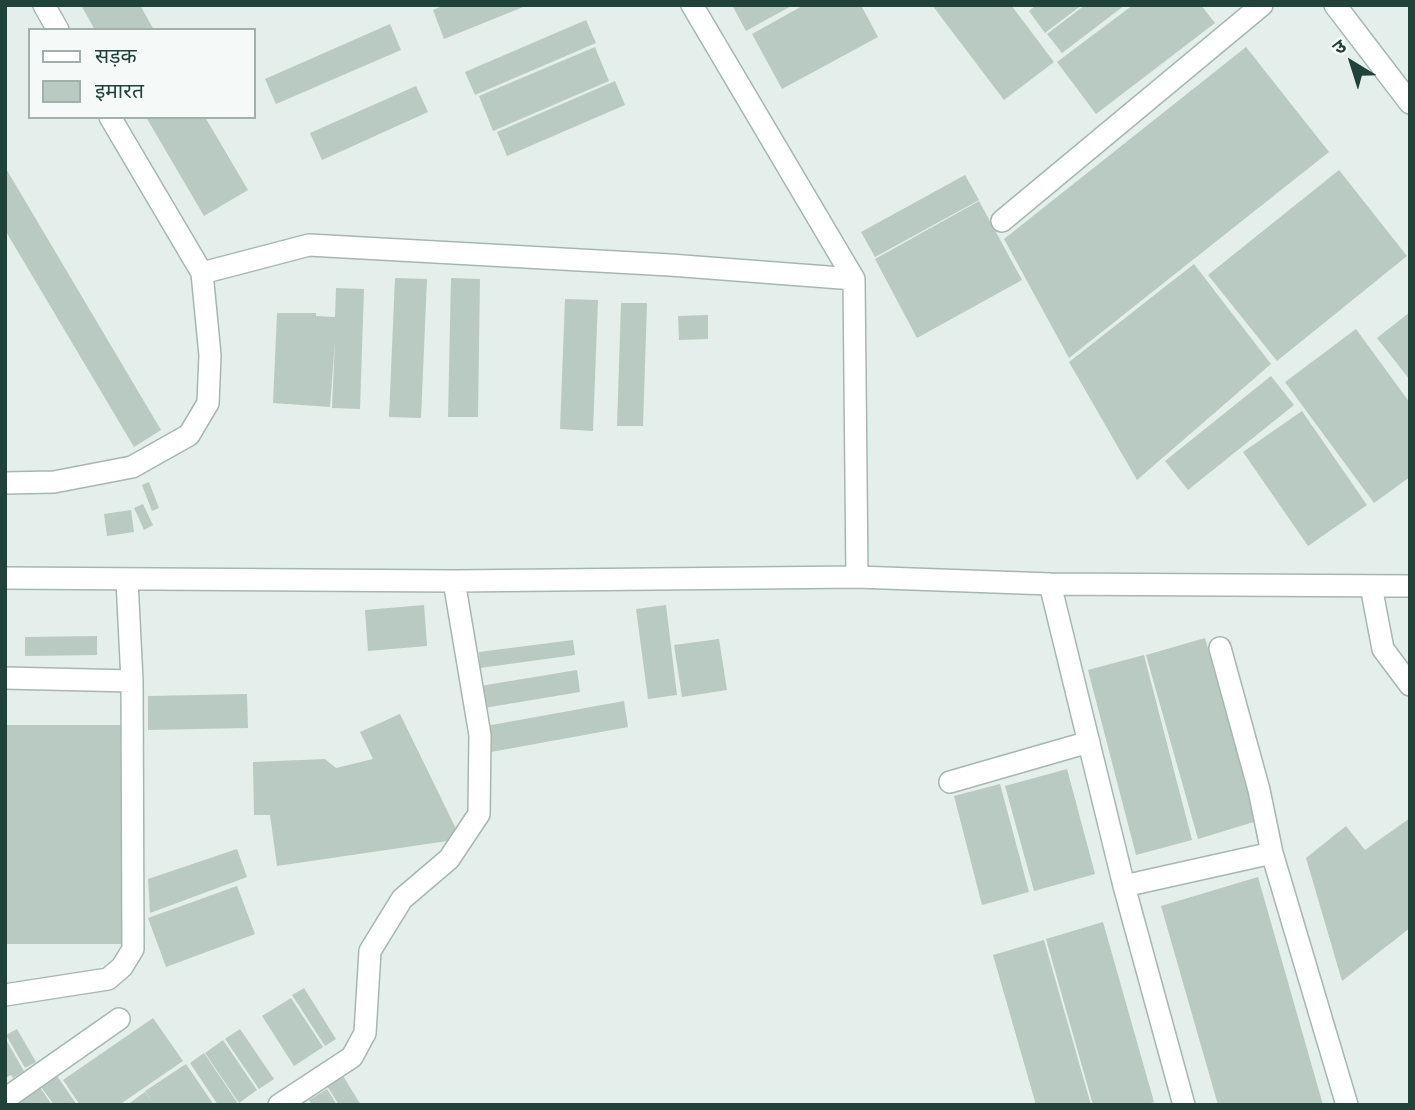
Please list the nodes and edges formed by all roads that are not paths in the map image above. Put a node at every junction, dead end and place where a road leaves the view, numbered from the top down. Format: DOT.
graph roads {
  1 [pos="44,5"];
  2 [pos="692,5"];
  3 [pos="1335,5"];
  4 [pos="1257,7"];
  5 [pos="57,28"];
  6 [pos="1410,103"];
  7 [pos="111,119"];
  8 [pos="1002,221"];
  9 [pos="202,273"];
  10 [pos="854,279"];
  11 [pos="5,483"];
  12 [pos="857,577"];
  13 [pos="5,578"];
  14 [pos="127,580"];
  15 [pos="454,581"];
  16 [pos="1050,584"];
  17 [pos="1371,586"];
  18 [pos="1410,586"];
  19 [pos="1220,648"];
  20 [pos="5,678"];
  21 [pos="132,681"];
  22 [pos="1410,684"];
  23 [pos="1089,742"];
  24 [pos="950,782"];
  25 [pos="1272,853"];
  26 [pos="1124,886"];
  27 [pos="5,995"];
  28 [pos="119,1019"];
  29 [pos="5,1099"];
  30 [pos="279,1105"];
  31 [pos="1184,1105"];
  32 [pos="1346,1105"];
  1 -- 5 [label="street"];
  2 -- 10 [label="street"];
  3 -- 6 [label="street"];
  4 -- 8 [label="street"];
  7 -- 9 [label="street"];
  9 -- 10 [label="street"];
  9 -- 11 [label="street"];
  10 -- 12 [label="street"];
  12 -- 15 [label="street"];
  12 -- 16 [label="street"];
  13 -- 14 [label="street"];
  14 -- 15 [label="street"];
  14 -- 21 [label="street"];
  15 -- 30 [label="street"];
  16 -- 17 [label="street"];
  16 -- 23 [label="street"];
  17 -- 18 [label="street"];
  17 -- 22 [label="street"];
  19 -- 25 [label="street"];
  20 -- 21 [label="street"];
  21 -- 27 [label="street"];
  23 -- 24 [label="street"];
  23 -- 26 [label="street"];
  25 -- 26 [label="street"];
  25 -- 32 [label="street"];
  26 -- 31 [label="street"];
  28 -- 29 [label="street"];
}
